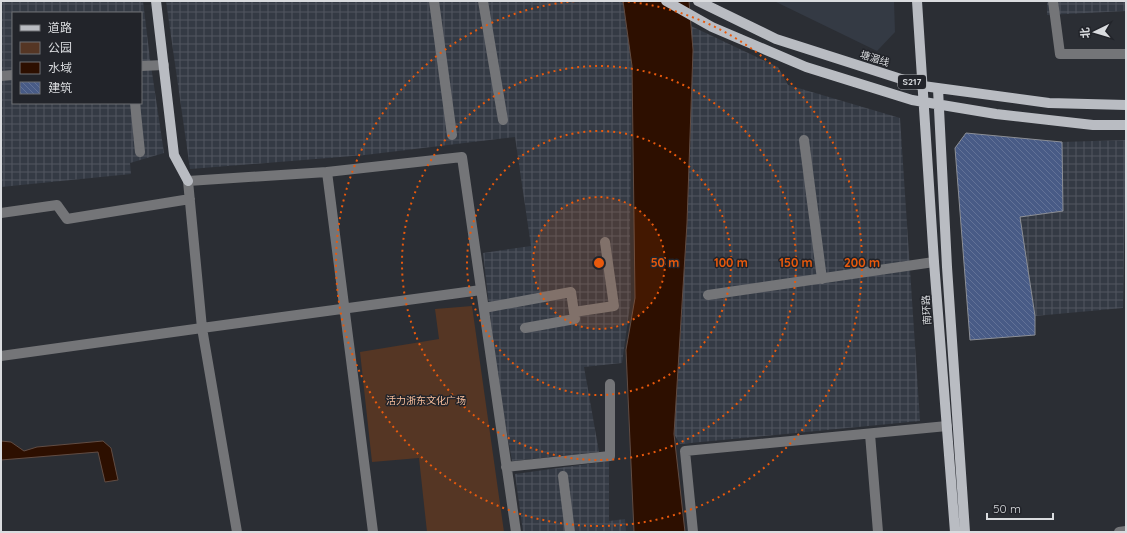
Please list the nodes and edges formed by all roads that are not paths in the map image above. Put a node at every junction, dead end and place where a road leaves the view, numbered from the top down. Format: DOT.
graph roads {
  1 [pos="156,1"];
  2 [pos="434,1"];
  3 [pos="483,1"];
  4 [pos="666,1"];
  5 [pos="698,1"];
  6 [pos="917,1"];
  7 [pos="1053,1"];
  8 [pos="1126,54"];
  9 [pos="164,65"];
  10 [pos="142,66"];
  11 [pos="1,76"];
  12 [pos="12,76"];
  13 [pos="923,86"];
  14 [pos="938,89"];
  15 [pos="924,102"];
  16 [pos="135,104"];
  17 [pos="939,105"];
  18 [pos="1126,105"];
  19 [pos="503,120"];
  20 [pos="1126,125"];
  21 [pos="452,136"];
  22 [pos="804,140"];
  23 [pos="140,152"];
  24 [pos="327,172"];
  25 [pos="188,181"];
  26 [pos="190,199"];
  27 [pos="1,213"];
  28 [pos="605,242"];
  29 [pos="934,262"];
  30 [pos="822,279"];
  31 [pos="481,290"];
  32 [pos="708,295"];
  33 [pos="484,308"];
  34 [pos="344,309"];
  35 [pos="574,312"];
  36 [pos="202,328"];
  37 [pos="525,328"];
  38 [pos="1,356"];
  39 [pos="610,384"];
  40 [pos="947,426"];
  41 [pos="870,434"];
  42 [pos="506,467"];
  43 [pos="563,476"];
  44 [pos="1126,531"];
  45 [pos="238,532"];
  46 [pos="372,532"];
  47 [pos="516,532"];
  48 [pos="570,532"];
  49 [pos="693,532"];
  50 [pos="878,532"];
  51 [pos="955,532"];
  52 [pos="965,532"];
  53 [pos="1119,532"];
  1 -- 9 [label="main road"];
  2 -- 21 [label="street"];
  3 -- 19 [label="street"];
  4 -- 15 [label="main road, S217"];
  5 -- 13 [label="main road, 塘湄线 / S217"];
  6 -- 13 [label="main road, 南环路"];
  7 -- 8 [label="street"];
  9 -- 10 [label="street"];
  9 -- 25 [label="main road"];
  11 -- 12 [label="street"];
  13 -- 14 [label="main road, 塘湄线 / S217"];
  13 -- 15 [label="main road, 南环路"];
  14 -- 17 [label="main road"];
  14 -- 18 [label="main road, 塘湄线 / S217"];
  15 -- 17 [label="main road, S217"];
  15 -- 29 [label="main road, 南环路"];
  16 -- 23 [label="street"];
  17 -- 20 [label="main road, S217"];
  17 -- 52 [label="main road"];
  22 -- 30 [label="street"];
  24 -- 25 [label="street"];
  24 -- 31 [label="street"];
  24 -- 34 [label="street"];
  25 -- 26 [label="street"];
  26 -- 27 [label="street"];
  26 -- 36 [label="street"];
  28 -- 35 [label="street"];
  29 -- 30 [label="street"];
  29 -- 40 [label="main road, 南环路"];
  30 -- 32 [label="street"];
  31 -- 33 [label="street"];
  31 -- 34 [label="street"];
  33 -- 35 [label="street"];
  33 -- 42 [label="street"];
  34 -- 36 [label="street"];
  34 -- 46 [label="street"];
  35 -- 37 [label="street"];
  36 -- 38 [label="street"];
  36 -- 45 [label="street"];
  39 -- 42 [label="street"];
  40 -- 41 [label="street"];
  40 -- 51 [label="main road, 南环路"];
  41 -- 49 [label="street"];
  41 -- 50 [label="street"];
  42 -- 47 [label="street"];
  43 -- 48 [label="street"];
  44 -- 53 [label="street"];
}
